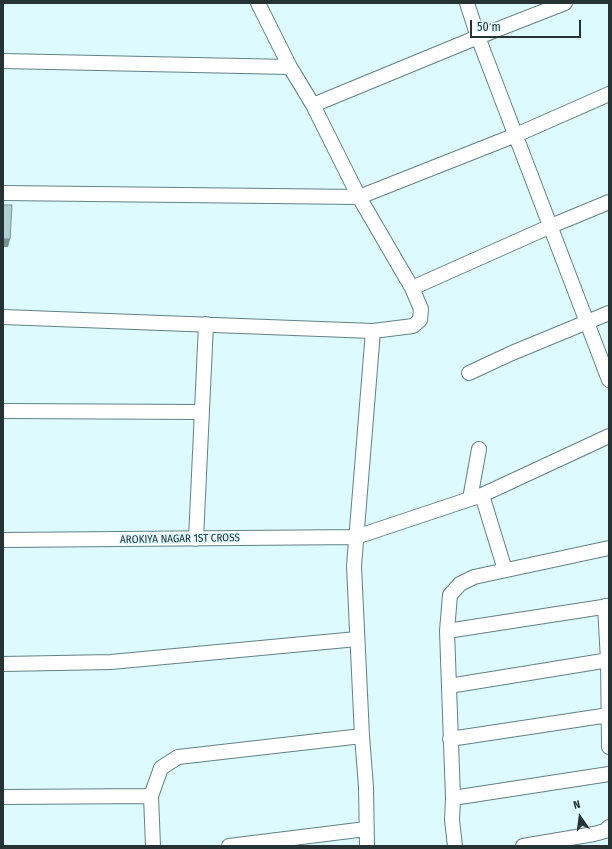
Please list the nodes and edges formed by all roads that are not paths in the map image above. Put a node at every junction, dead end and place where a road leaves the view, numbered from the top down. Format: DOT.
graph roads {
  1 [pos="467,3"];
  2 [pos="565,3"];
  3 [pos="261,4"];
  4 [pos="478,37"];
  5 [pos="3,61"];
  6 [pos="290,67"];
  7 [pos="609,94"];
  8 [pos="313,105"];
  9 [pos="516,135"];
  10 [pos="3,194"];
  11 [pos="359,197"];
  12 [pos="609,202"];
  13 [pos="550,226"];
  14 [pos="412,288"];
  15 [pos="609,314"];
  16 [pos="3,317"];
  17 [pos="587,323"];
  18 [pos="206,324"];
  19 [pos="373,331"];
  20 [pos="469,373"];
  21 [pos="609,380"];
  22 [pos="3,412"];
  23 [pos="202,412"];
  24 [pos="609,436"];
  25 [pos="479,449"];
  26 [pos="476,497"];
  27 [pos="356,537"];
  28 [pos="196,539"];
  29 [pos="3,540"];
  30 [pos="609,548"];
  31 [pos="505,570"];
  32 [pos="607,606"];
  33 [pos="447,631"];
  34 [pos="357,639"];
  35 [pos="608,660"];
  36 [pos="3,664"];
  37 [pos="449,686"];
  38 [pos="609,715"];
  39 [pos="362,736"];
  40 [pos="450,739"];
  41 [pos="609,747"];
  42 [pos="609,774"];
  43 [pos="151,796"];
  44 [pos="3,798"];
  45 [pos="453,798"];
  46 [pos="609,827"];
  47 [pos="366,829"];
  48 [pos="153,846"];
  49 [pos="229,846"];
  50 [pos="367,846"];
  51 [pos="455,846"];
  52 [pos="523,846"];
  1 -- 4 [label="street"];
  2 -- 4 [label="street"];
  3 -- 6 [label="street"];
  4 -- 8 [label="street"];
  4 -- 9 [label="street"];
  5 -- 6 [label="street"];
  6 -- 8 [label="street"];
  7 -- 9 [label="street"];
  8 -- 11 [label="street"];
  9 -- 11 [label="street"];
  9 -- 13 [label="street"];
  10 -- 11 [label="street"];
  11 -- 14 [label="street"];
  12 -- 13 [label="street"];
  13 -- 14 [label="street"];
  13 -- 17 [label="street"];
  14 -- 19 [label="street"];
  15 -- 17 [label="street"];
  16 -- 18 [label="street"];
  17 -- 20 [label="street"];
  17 -- 21 [label="street"];
  18 -- 19 [label="street"];
  18 -- 23 [label="street"];
  19 -- 27 [label="street"];
  22 -- 23 [label="street"];
  23 -- 28 [label="street"];
  24 -- 26 [label="street, AROKIYA NAGAR 1ST CROSS"];
  25 -- 26 [label="street"];
  26 -- 27 [label="street, AROKIYA NAGAR 1ST CROSS"];
  26 -- 31 [label="street"];
  27 -- 28 [label="street, AROKIYA NAGAR 1ST CROSS"];
  27 -- 34 [label="street"];
  28 -- 29 [label="street, AROKIYA NAGAR 1ST CROSS"];
  30 -- 31 [label="street"];
  31 -- 33 [label="street"];
  32 -- 33 [label="street"];
  32 -- 35 [label="street"];
  33 -- 37 [label="street"];
  34 -- 36 [label="street"];
  34 -- 39 [label="street"];
  35 -- 37 [label="street"];
  35 -- 38 [label="street"];
  37 -- 40 [label="street"];
  38 -- 40 [label="street"];
  38 -- 41 [label="street"];
  39 -- 43 [label="street"];
  39 -- 47 [label="street"];
  40 -- 45 [label="street"];
  42 -- 45 [label="street"];
  43 -- 44 [label="street"];
  43 -- 48 [label="street"];
  45 -- 51 [label="street"];
  46 -- 52 [label="street"];
  47 -- 49 [label="street"];
  47 -- 50 [label="street"];
}
